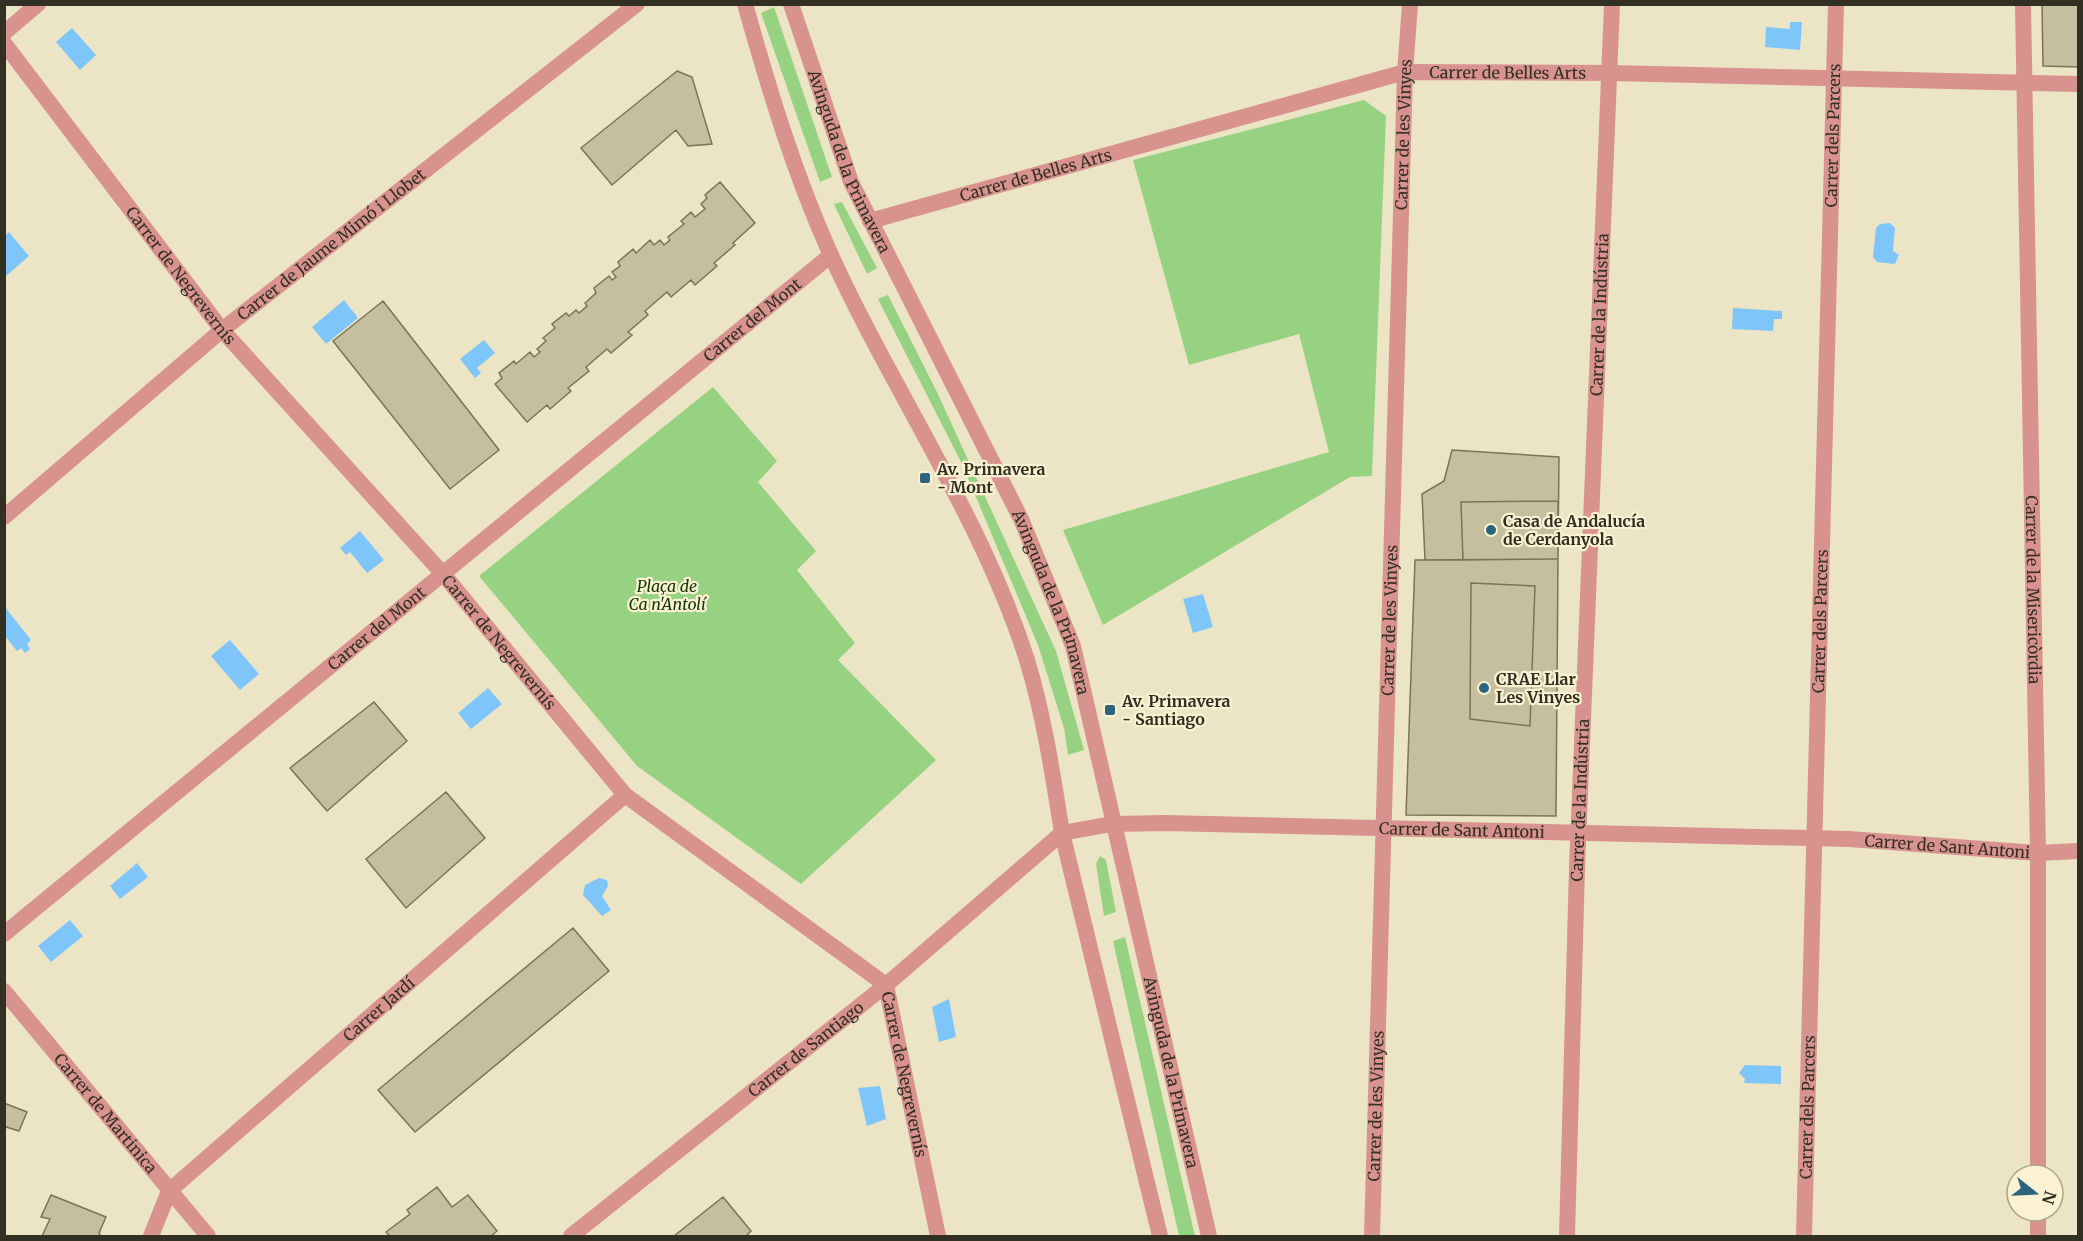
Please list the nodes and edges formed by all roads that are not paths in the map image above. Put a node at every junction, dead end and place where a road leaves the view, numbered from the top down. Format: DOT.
graph roads {
  1 [pos="38,4"];
  2 [pos="638,4"];
  3 [pos="745,4"];
  4 [pos="791,4"];
  5 [pos="1410,4"];
  6 [pos="1612,4"];
  7 [pos="1836,4"];
  8 [pos="2023,4"];
  9 [pos="4,33"];
  10 [pos="4,43"];
  11 [pos="1405,72"];
  12 [pos="1611,73"];
  13 [pos="1836,79"];
  14 [pos="2023,82"];
  15 [pos="2079,84"];
  16 [pos="870,221"];
  17 [pos="831,255"];
  18 [pos="222,330"];
  19 [pos="4,517"];
  20 [pos="444,575"];
  21 [pos="625,795"];
  22 [pos="1112,824"];
  23 [pos="1386,827"];
  24 [pos="1062,833"];
  25 [pos="1579,834"];
  26 [pos="1814,839"];
  27 [pos="2079,850"];
  28 [pos="2038,853"];
  29 [pos="4,934"];
  30 [pos="886,985"];
  31 [pos="4,991"];
  32 [pos="2038,1163"];
  33 [pos="169,1191"];
  34 [pos="151,1236"];
  35 [pos="208,1236"];
  36 [pos="571,1236"];
  37 [pos="939,1236"];
  38 [pos="1160,1236"];
  39 [pos="1209,1236"];
  40 [pos="1372,1236"];
  41 [pos="1567,1236"];
  42 [pos="1804,1236"];
  1 -- 9 [label="street"];
  2 -- 18 [label="street, Carrer de Jaume Mimó i Llobet"];
  3 -- 17 [label="street"];
  4 -- 16 [label="street, Avinguda de la Primavera"];
  5 -- 11 [label="street, Carrer de les Vinyes"];
  6 -- 12 [label="street, Carrer de la Indústria"];
  7 -- 13 [label="street, Carrer dels Parcers"];
  8 -- 14 [label="street, Carrer de la Misericòrdia"];
  10 -- 18 [label="street, Carrer de Negrevernís"];
  11 -- 12 [label="street, Carrer de Belles Arts"];
  11 -- 16 [label="street, Carrer de Belles Arts"];
  11 -- 23 [label="street, Carrer de les Vinyes"];
  12 -- 13 [label="street, Carrer de Belles Arts"];
  12 -- 25 [label="street, Carrer de la Indústria"];
  13 -- 14 [label="street, Carrer de Belles Arts"];
  13 -- 26 [label="street, Carrer dels Parcers"];
  14 -- 15 [label="street, Carrer de Belles Arts"];
  14 -- 28 [label="street, Carrer de la Misericòrdia"];
  16 -- 22 [label="street, Avinguda de la Primavera"];
  17 -- 20 [label="street, Carrer del Mont"];
  17 -- 24 [label="street"];
  18 -- 19 [label="street, Carrer de Jaume Mimó i Llobet"];
  18 -- 20 [label="street, Carrer de Negrevernís"];
  20 -- 21 [label="street, Carrer de Negrevernís"];
  20 -- 29 [label="street, Carrer del Mont"];
  21 -- 30 [label="street, Carrer de Negrevernís"];
  21 -- 33 [label="street, Carrer Jardí"];
  22 -- 23 [label="street, Carrer de Sant Antoni"];
  22 -- 24 [label="street, Carrer de Sant Antoni"];
  22 -- 39 [label="street, Avinguda de la Primavera"];
  23 -- 25 [label="street, Carrer de Sant Antoni"];
  23 -- 40 [label="street, Carrer de les Vinyes"];
  24 -- 30 [label="street, Carrer de Santiago"];
  24 -- 38 [label="street"];
  25 -- 26 [label="street, Carrer de Sant Antoni"];
  25 -- 41 [label="street, Carrer de la Indústria"];
  26 -- 28 [label="street, Carrer de Sant Antoni"];
  26 -- 42 [label="street, Carrer dels Parcers"];
  27 -- 28 [label="street, Carrer de Sant Antoni"];
  28 -- 32 [label="street, Carrer de la Misericòrdia"];
  30 -- 36 [label="street, Carrer de Santiago"];
  30 -- 37 [label="street, Carrer de Negrevernís"];
  31 -- 33 [label="street, Carrer de Martinica"];
  33 -- 34 [label="street, Carrer Jardí"];
  33 -- 35 [label="street, Carrer de Martinica"];
}
